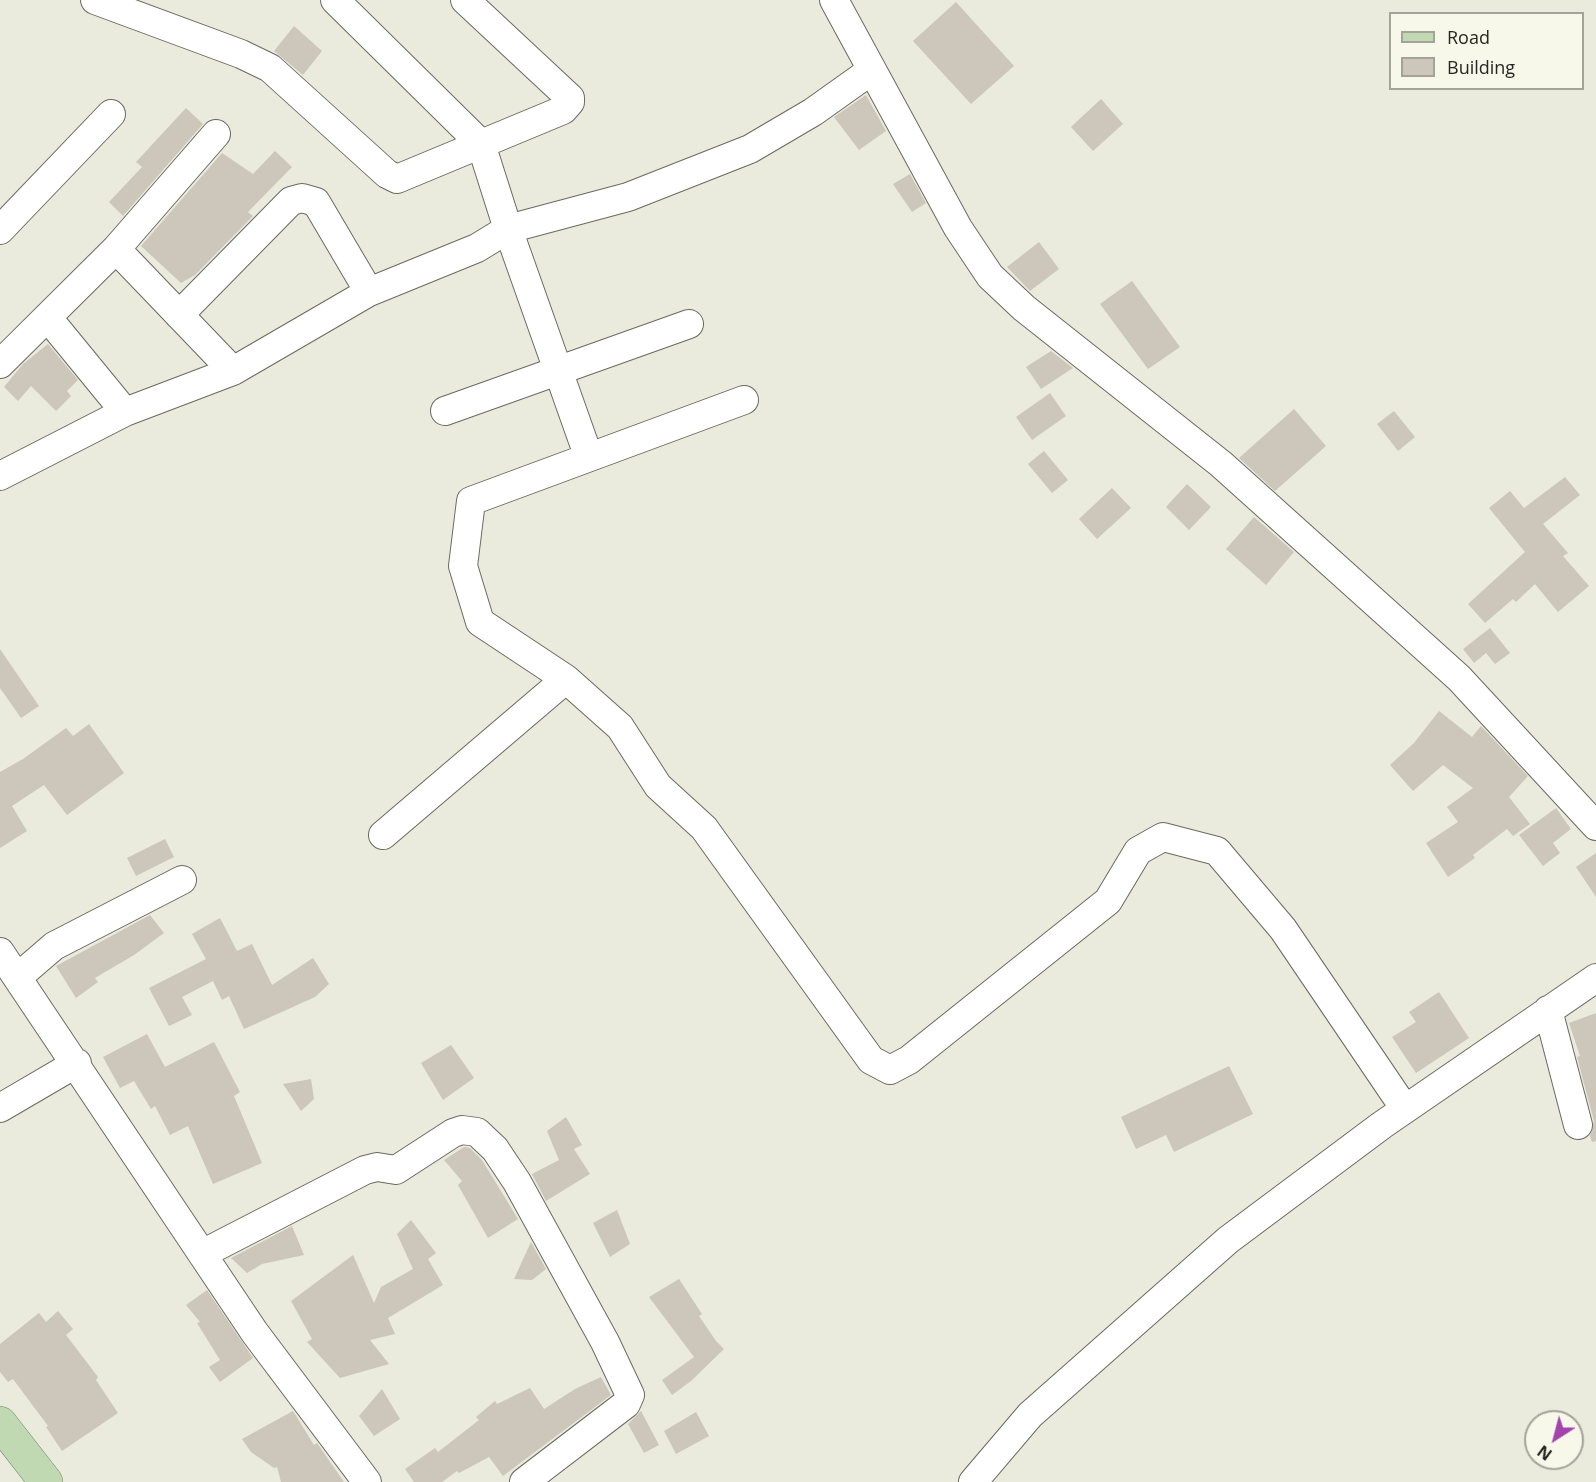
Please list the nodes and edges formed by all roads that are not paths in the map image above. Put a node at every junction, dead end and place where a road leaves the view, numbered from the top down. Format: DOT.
graph roads {
  1 [pos="95,0"];
  2 [pos="335,0"];
  3 [pos="465,0"];
  4 [pos="834,0"];
  5 [pos="872,70"];
  6 [pos="111,114"];
  7 [pos="216,134"];
  8 [pos="481,144"];
  9 [pos="0,230"];
  10 [pos="508,230"];
  11 [pos="116,249"];
  12 [pos="369,292"];
  13 [pos="179,315"];
  14 [pos="48,318"];
  15 [pos="689,324"];
  16 [pos="0,364"];
  17 [pos="558,370"];
  18 [pos="233,371"];
  19 [pos="744,400"];
  20 [pos="445,411"];
  21 [pos="125,412"];
  22 [pos="588,455"];
  23 [pos="0,476"];
  24 [pos="566,679"];
  25 [pos="1596,826"];
  26 [pos="383,835"];
  27 [pos="182,880"];
  28 [pos="0,952"];
  29 [pos="18,977"];
  30 [pos="1596,978"];
  31 [pos="1548,1010"];
  32 [pos="77,1063"];
  33 [pos="0,1108"];
  34 [pos="1393,1117"];
  35 [pos="1578,1125"];
  36 [pos="202,1254"];
  37 [pos="0,1423"];
  38 [pos="43,1481"];
  39 [pos="367,1482"];
  40 [pos="524,1482"];
  41 [pos="973,1482"];
  1 -- 8 [label="street"];
  2 -- 8 [label="street"];
  3 -- 8 [label="street"];
  4 -- 5 [label="street"];
  5 -- 10 [label="street"];
  5 -- 25 [label="street"];
  6 -- 9 [label="street"];
  7 -- 11 [label="street"];
  8 -- 10 [label="street"];
  10 -- 12 [label="street"];
  10 -- 17 [label="street"];
  11 -- 13 [label="street"];
  11 -- 14 [label="street"];
  12 -- 13 [label="street"];
  12 -- 18 [label="street"];
  13 -- 18 [label="street"];
  14 -- 16 [label="street"];
  14 -- 21 [label="street"];
  15 -- 17 [label="street"];
  17 -- 20 [label="street"];
  17 -- 22 [label="street"];
  18 -- 21 [label="street"];
  19 -- 22 [label="street"];
  21 -- 23 [label="street"];
  22 -- 24 [label="street"];
  24 -- 26 [label="street"];
  24 -- 34 [label="street"];
  27 -- 29 [label="street"];
  28 -- 29 [label="street"];
  29 -- 32 [label="street"];
  30 -- 31 [label="street"];
  31 -- 34 [label="street"];
  31 -- 35 [label="street"];
  32 -- 33 [label="street"];
  32 -- 36 [label="street"];
  34 -- 41 [label="street"];
  36 -- 39 [label="street"];
  36 -- 40 [label="street"];
  37 -- 38 [label="main road"];
}
